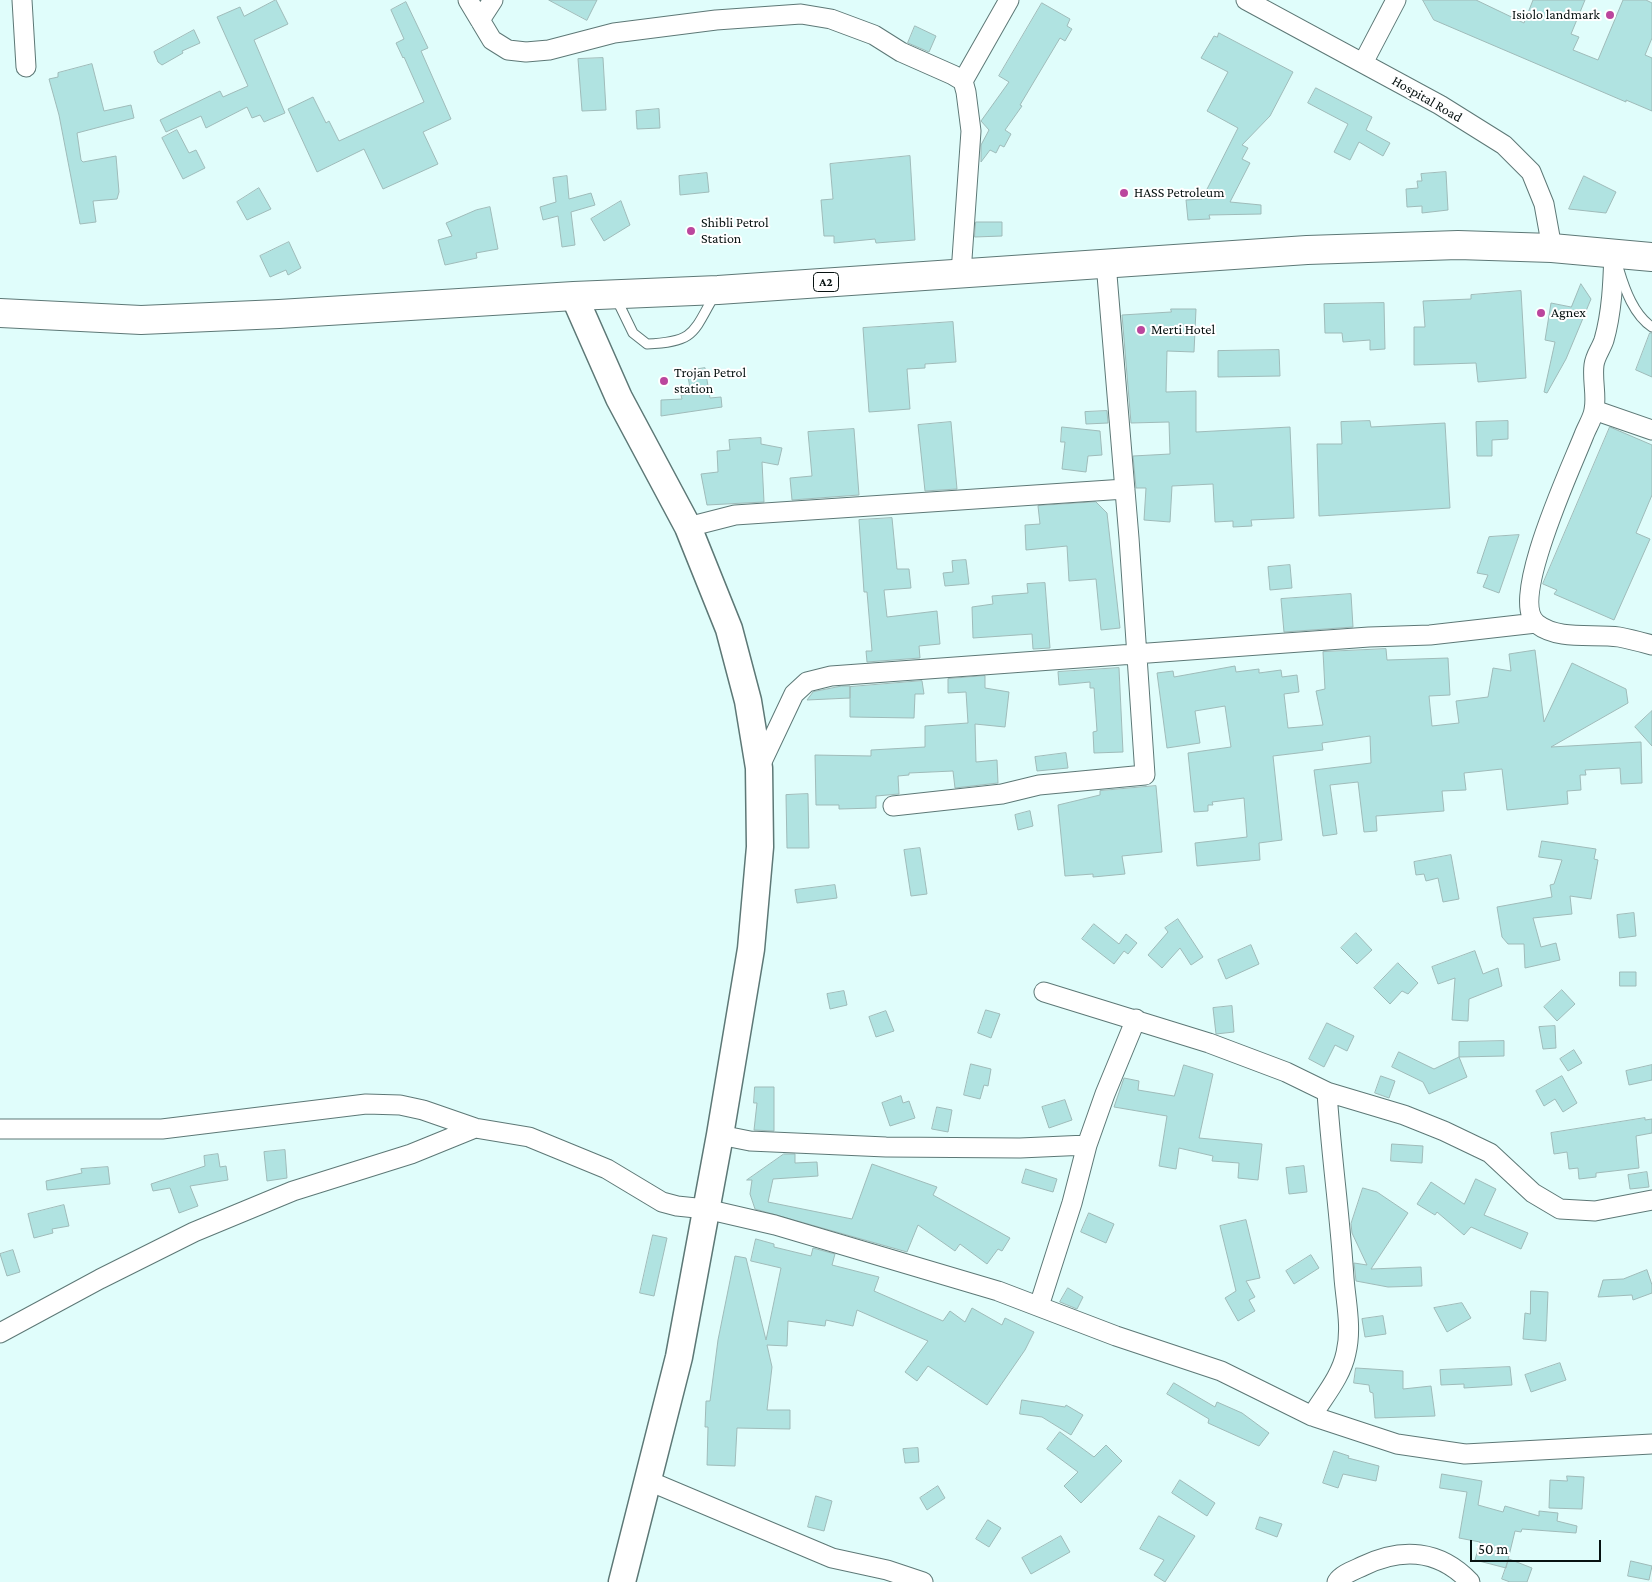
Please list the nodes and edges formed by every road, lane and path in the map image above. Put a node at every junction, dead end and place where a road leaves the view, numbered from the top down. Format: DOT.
graph roads {
  1 [pos="22,0"];
  2 [pos="468,0"];
  3 [pos="493,0"];
  4 [pos="1009,0"];
  5 [pos="1246,0"];
  6 [pos="1396,0"];
  7 [pos="480,20"];
  8 [pos="1363,63"];
  9 [pos="26,67"];
  10 [pos="963,81"];
  11 [pos="1552,248"];
  12 [pos="1614,254"];
  13 [pos="1652,257"];
  14 [pos="1106,263"];
  15 [pos="961,273"];
  16 [pos="718,290"];
  17 [pos="614,294"];
  18 [pos="574,296"];
  19 [pos="0,313"];
  20 [pos="1652,327"];
  21 [pos="1594,410"];
  22 [pos="1652,430"];
  23 [pos="1125,489"];
  24 [pos="688,527"];
  25 [pos="1536,623"];
  26 [pos="1652,645"];
  27 [pos="1138,655"];
  28 [pos="759,768"];
  29 [pos="893,806"];
  30 [pos="1044,992"];
  31 [pos="1136,1019"];
  32 [pos="1327,1092"];
  33 [pos="475,1128"];
  34 [pos="0,1130"];
  35 [pos="720,1135"];
  36 [pos="1087,1145"];
  37 [pos="1648,1205"];
  38 [pos="706,1209"];
  39 [pos="1039,1306"];
  40 [pos="0,1333"];
  41 [pos="1312,1416"];
  42 [pos="1652,1444"];
  43 [pos="649,1480"];
  44 [pos="622,1582"];
  45 [pos="923,1582"];
  46 [pos="1337,1582"];
  47 [pos="1470,1582"];
  1 -- 9 [label="street"];
  2 -- 7 [label="street"];
  3 -- 7 [label="street"];
  4 -- 10 [label="street"];
  5 -- 8 [label="street, Hospital Road"];
  6 -- 8 [label="street"];
  7 -- 10 [label="street"];
  8 -- 11 [label="street, Hospital Road"];
  10 -- 15 [label="street"];
  11 -- 12 [label="highway, A2"];
  11 -- 14 [label="highway, A2"];
  12 -- 13 [label="highway, A2"];
  12 -- 20 [label="lane"];
  12 -- 21 [label="street"];
  14 -- 15 [label="highway, A2"];
  14 -- 23 [label="street"];
  15 -- 16 [label="highway, A2"];
  16 -- 17 [label="highway, A2"];
  16 -- 17 [label="lane"];
  17 -- 18 [label="highway, A2"];
  18 -- 19 [label="highway, A2"];
  18 -- 24 [label="street"];
  21 -- 22 [label="street"];
  21 -- 25 [label="street"];
  23 -- 24 [label="street"];
  23 -- 27 [label="street"];
  24 -- 28 [label="street"];
  25 -- 26 [label="street"];
  25 -- 27 [label="street"];
  27 -- 28 [label="street"];
  27 -- 29 [label="street"];
  28 -- 35 [label="street"];
  30 -- 31 [label="street"];
  31 -- 32 [label="street"];
  31 -- 36 [label="street"];
  32 -- 37 [label="street"];
  32 -- 41 [label="street"];
  33 -- 34 [label="street"];
  33 -- 38 [label="street"];
  33 -- 40 [label="street"];
  35 -- 36 [label="street"];
  35 -- 38 [label="street"];
  36 -- 39 [label="street"];
  38 -- 39 [label="street"];
  38 -- 43 [label="street"];
  39 -- 41 [label="street"];
  41 -- 42 [label="street"];
  43 -- 44 [label="street"];
  43 -- 45 [label="street"];
  46 -- 47 [label="street"];
}
